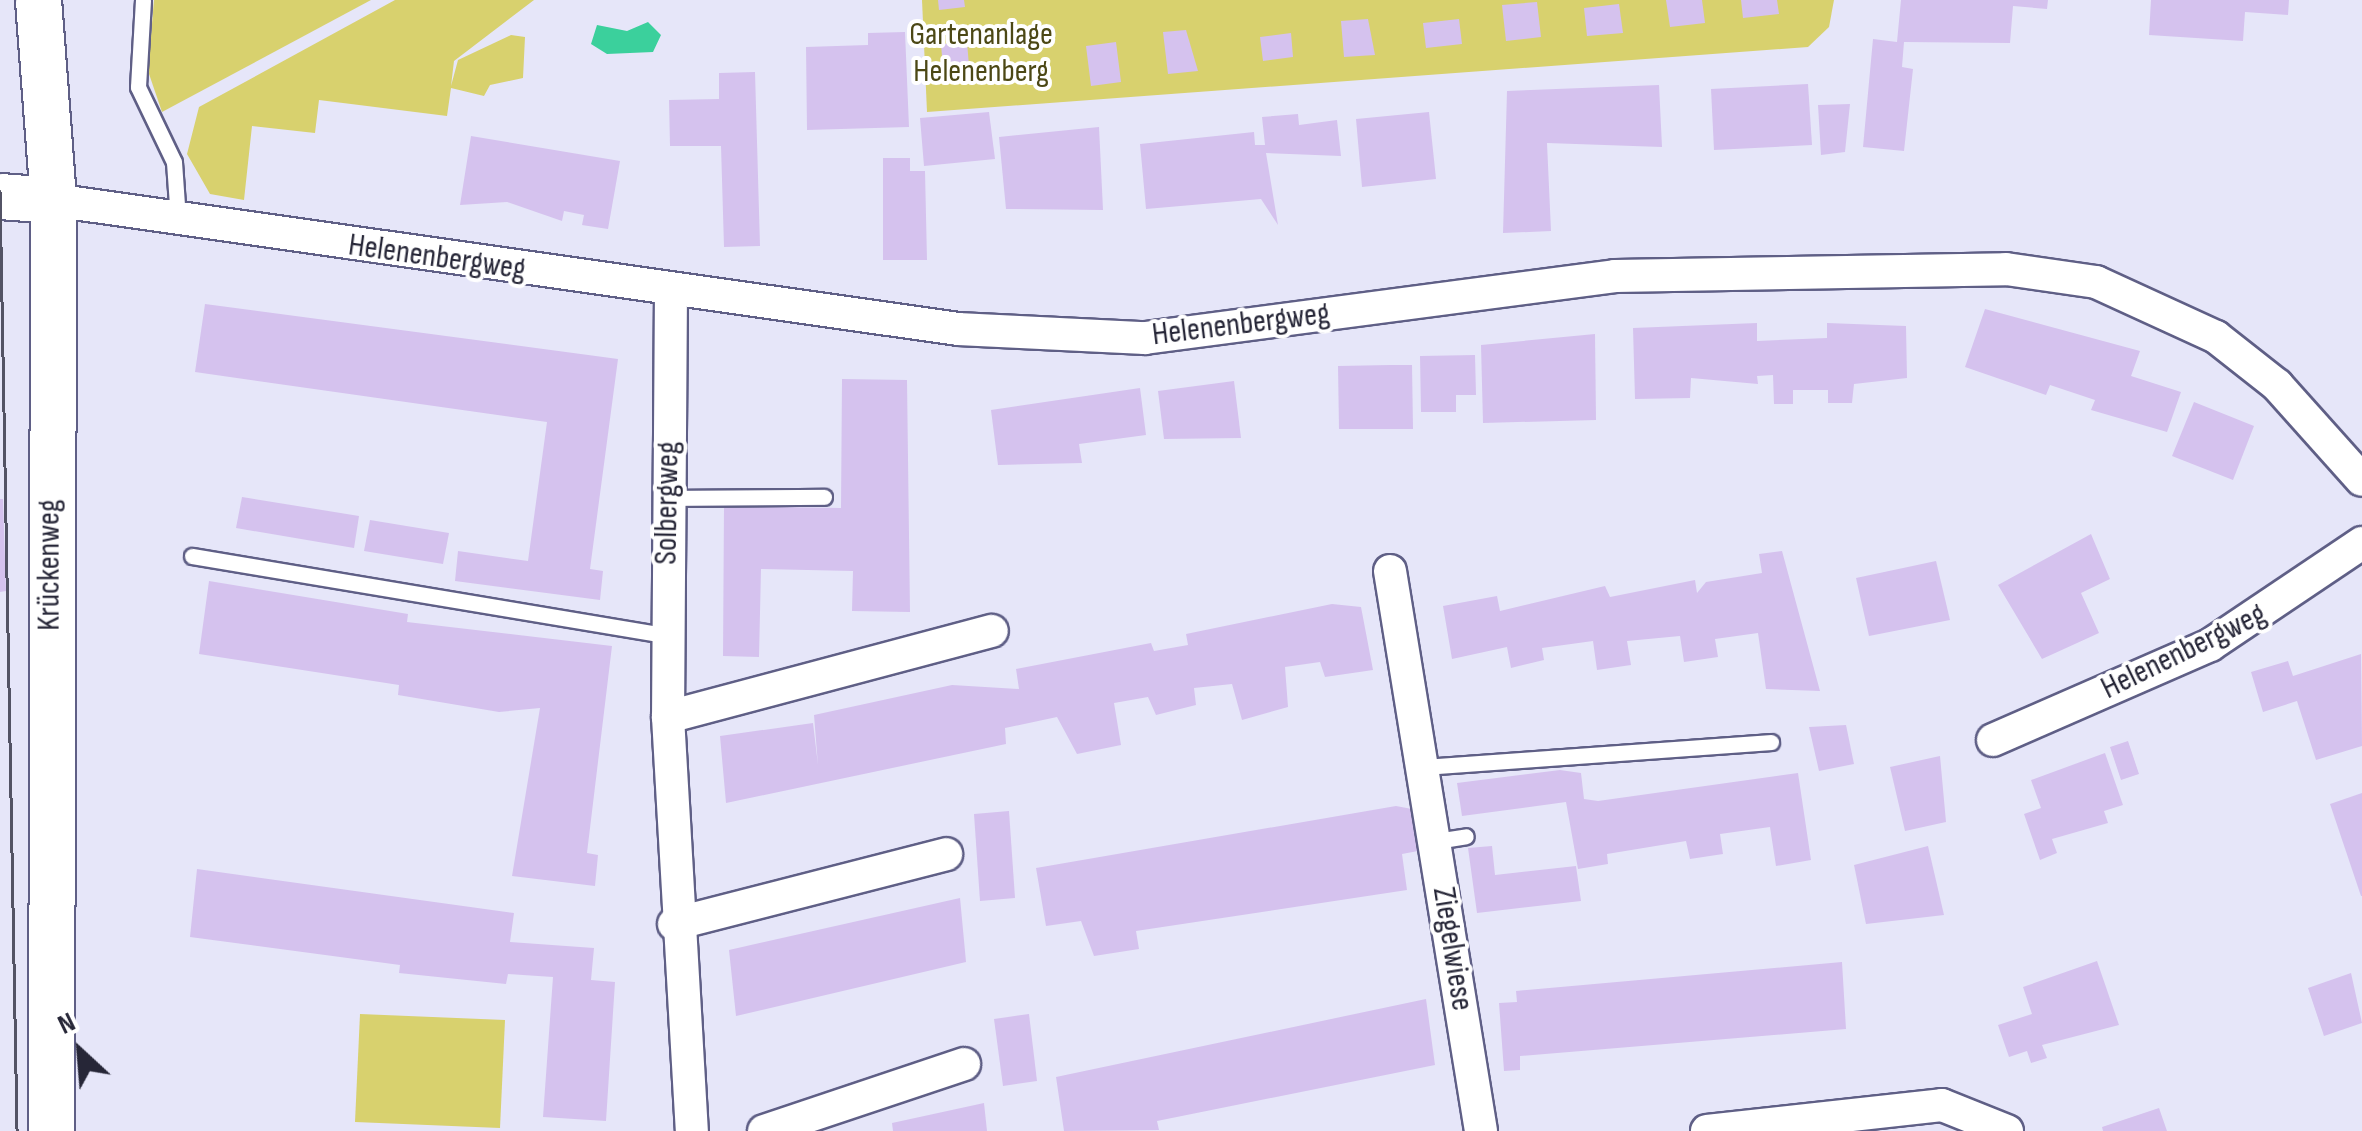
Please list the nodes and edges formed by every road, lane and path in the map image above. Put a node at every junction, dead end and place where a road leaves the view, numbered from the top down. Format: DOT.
graph roads {
  1 [pos="38,0"];
  2 [pos="143,0"];
  3 [pos="0,196"];
  4 [pos="53,200"];
  5 [pos="178,223"];
  6 [pos="670,290"];
  7 [pos="2362,480"];
  8 [pos="824,497"];
  9 [pos="668,498"];
  10 [pos="2362,543"];
  11 [pos="192,556"];
  12 [pos="1390,571"];
  13 [pos="992,631"];
  14 [pos="666,635"];
  15 [pos="668,717"];
  16 [pos="1994,740"];
  17 [pos="1772,742"];
  18 [pos="1424,767"];
  19 [pos="946,854"];
  20 [pos="674,924"];
  21 [pos="964,1064"];
  22 [pos="51,1131"];
  23 [pos="692,1131"];
  24 [pos="764,1131"];
  25 [pos="1481,1131"];
  26 [pos="1707,1131"];
  27 [pos="2007,1131"];
  1 -- 4 [label="main road, Krückenweg"];
  2 -- 5 [label="lane"];
  3 -- 4 [label="main road"];
  4 -- 5 [label="street, Helenenbergweg"];
  4 -- 22 [label="main road, Krückenweg"];
  5 -- 6 [label="street, Helenenbergweg"];
  6 -- 7 [label="street, Helenenbergweg"];
  6 -- 9 [label="street, Solbergweg"];
  8 -- 9 [label="lane"];
  9 -- 14 [label="street, Solbergweg"];
  10 -- 16 [label="street, Helenenbergweg"];
  11 -- 14 [label="lane"];
  12 -- 18 [label="street, Ziegelwiese"];
  13 -- 15 [label="street"];
  14 -- 15 [label="street, Solbergweg"];
  15 -- 20 [label="street, Solbergweg"];
  17 -- 18 [label="lane"];
  18 -- 25 [label="street, Ziegelwiese"];
  19 -- 20 [label="street"];
  20 -- 23 [label="street, Solbergweg"];
  21 -- 24 [label="street"];
  26 -- 27 [label="street"];
}
